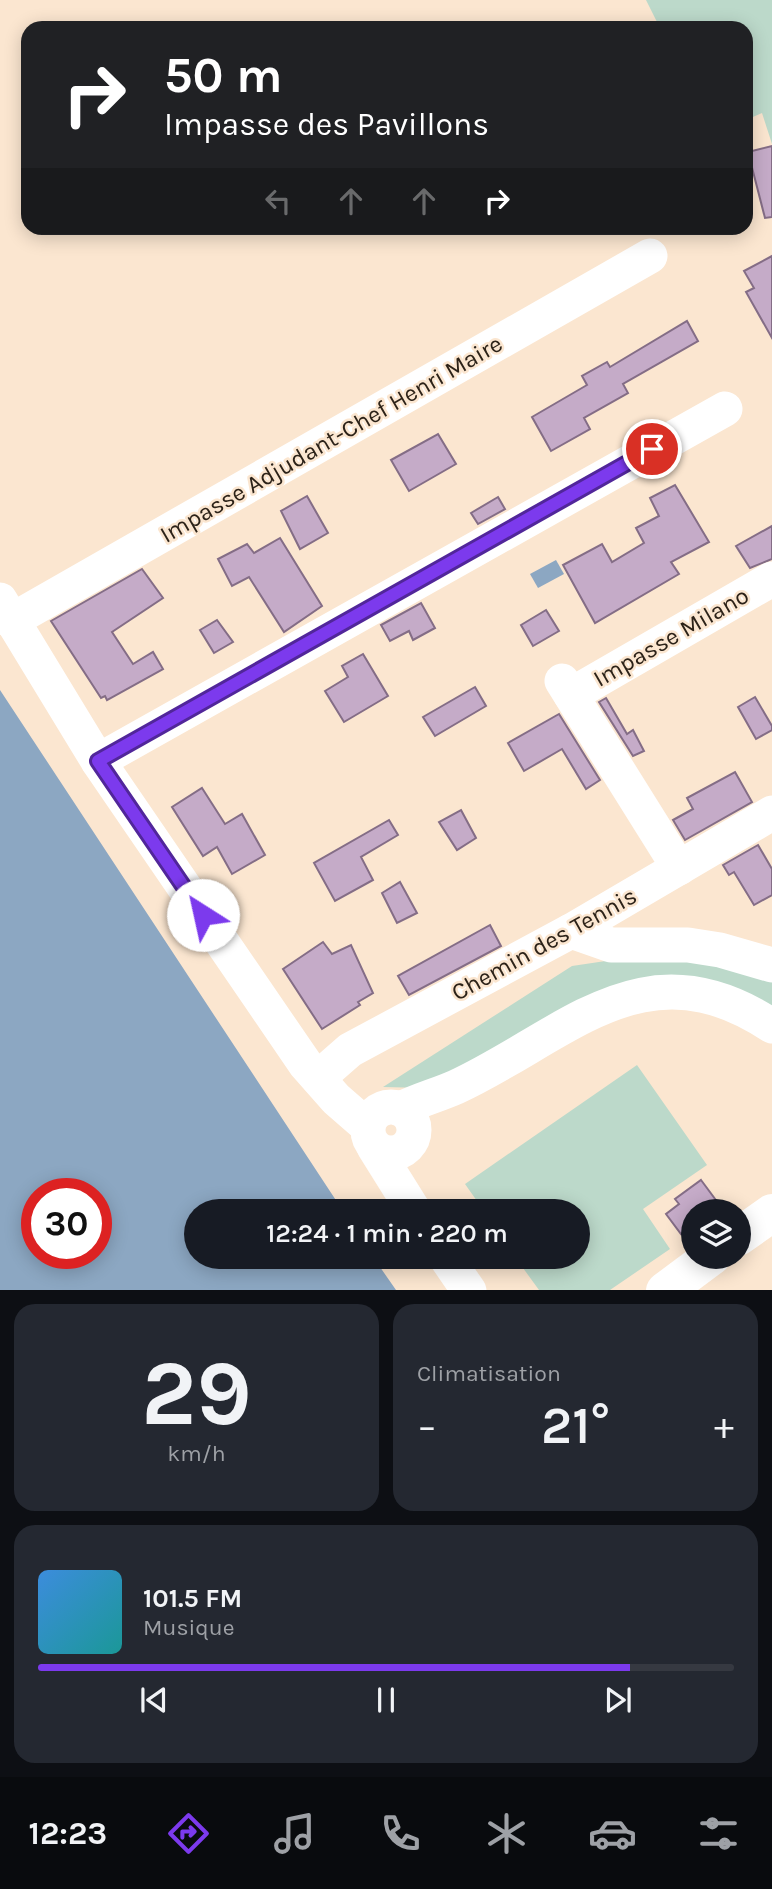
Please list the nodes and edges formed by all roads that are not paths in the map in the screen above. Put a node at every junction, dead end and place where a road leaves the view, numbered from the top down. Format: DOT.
graph roads {
  1 [pos="650,256"];
  2 [pos="725,409"];
  3 [pos="772,579"];
  4 [pos="6,610"];
  5 [pos="98,761"];
  6 [pos="772,813"];
  7 [pos="679,868"];
  8 [pos="571,931"];
  9 [pos="772,965"];
  10 [pos="772,1026"];
  11 [pos="318,1078"];
  12 [pos="392,1128"];
  13 [pos="411,1199"];
  14 [pos="419,1199"];
  15 [pos="454,1269"];
  16 [pos="694,1269"];
  17 [pos="469,1290"];
  18 [pos="665,1290"];
  1 -- 4 [label="street, Impasse Adjudant-Chef Henri Maire"];
  2 -- 5 [label="street"];
  3 -- 7 [label="street, Impasse Milano"];
  4 -- 5 [label="street"];
  5 -- 11 [label="street"];
  6 -- 7 [label="street, Chemin des Tennis"];
  7 -- 8 [label="street, Chemin des Tennis"];
  8 -- 9 [label="street"];
  8 -- 11 [label="street, Chemin des Tennis"];
  10 -- 12 [label="street"];
  11 -- 12 [label="street"];
  12 -- 13 [label="street"];
  12 -- 14 [label="street"];
  15 -- 17 [label="street"];
  16 -- 18 [label="main road"];
}
